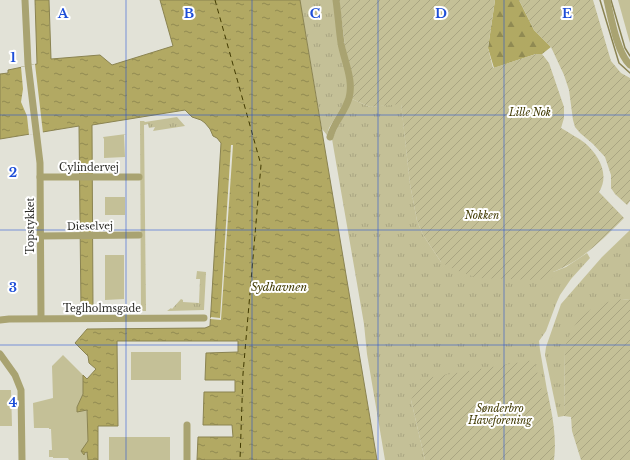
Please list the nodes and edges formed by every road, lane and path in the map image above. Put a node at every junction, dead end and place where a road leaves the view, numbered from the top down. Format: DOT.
graph roads {
  1 [pos="25,0"];
  2 [pos="336,0"];
  3 [pos="607,0"];
  4 [pos="630,64"];
  5 [pos="330,137"];
  6 [pos="40,177"];
  7 [pos="139,177"];
  8 [pos="139,235"];
  9 [pos="40,236"];
  10 [pos="41,318"];
  11 [pos="204,318"];
  12 [pos="0,320"];
  13 [pos="0,354"];
  14 [pos="187,425"];
  15 [pos="22,460"];
  16 [pos="187,460"];
  1 -- 6 [label="street, Topstykket"];
  2 -- 5 [label="street"];
  3 -- 4 [label="street"];
  6 -- 7 [label="street, Cylindervej"];
  6 -- 9 [label="street, Topstykket"];
  8 -- 9 [label="street, Dieselvej"];
  9 -- 10 [label="street, Topstykket"];
  10 -- 11 [label="street, Teglholmsgade"];
  10 -- 12 [label="street, Teglholmsgade"];
  13 -- 15 [label="street"];
  14 -- 16 [label="street"];
}
